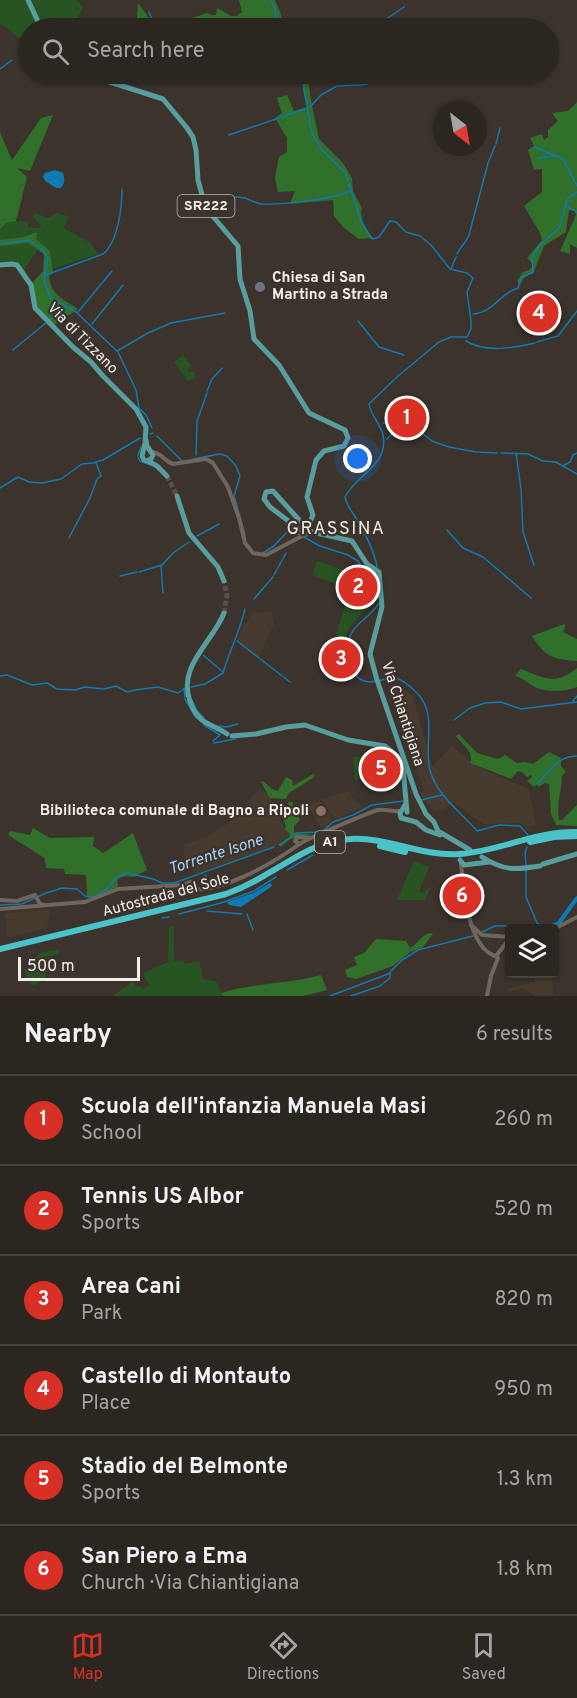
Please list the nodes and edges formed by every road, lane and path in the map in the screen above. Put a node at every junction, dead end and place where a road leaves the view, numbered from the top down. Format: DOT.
graph roads {
  1 [pos="28,0"];
  2 [pos="36,18"];
  3 [pos="117,84"];
  4 [pos="0,265"];
  5 [pos="150,454"];
  6 [pos="167,476"];
  7 [pos="177,496"];
  8 [pos="312,532"];
  9 [pos="224,581"];
  10 [pos="224,613"];
  11 [pos="405,814"];
  12 [pos="429,820"];
  13 [pos="427,830"];
  14 [pos="577,832"];
  15 [pos="577,836"];
  16 [pos="536,838"];
  17 [pos="476,853"];
  18 [pos="577,854"];
  19 [pos="459,855"];
  20 [pos="490,862"];
  21 [pos="478,864"];
  22 [pos="468,865"];
  23 [pos="462,875"];
  24 [pos="0,900"];
  25 [pos="37,900"];
  26 [pos="0,909"];
  27 [pos="577,917"];
  28 [pos="559,928"];
  29 [pos="477,934"];
  30 [pos="505,937"];
  31 [pos="505,944"];
  32 [pos="0,951"];
  33 [pos="495,957"];
  34 [pos="487,996"];
  1 -- 2 [label="main road"];
  3 -- 8 [label="main road, Via Chiantigiana / SR222"];
  4 -- 5 [label="main road, Via di Tizzano"];
  5 -- 6 [label="main road"];
  5 -- 8 [label="street"];
  7 -- 9 [label="main road"];
  8 -- 12 [label="main road, Via Chiantigiana / SR222"];
  10 -- 11 [label="main road"];
  11 -- 12 [label="main road"];
  11 -- 13 [label="main road"];
  11 -- 25 [label="street"];
  12 -- 13 [label="main road"];
  12 -- 13 [label="main road"];
  12 -- 17 [label="main road, Via Chiantigiana / SR222"];
  13 -- 19 [label="main road"];
  14 -- 16 [label="highway, Autostrada del Sole / A1"];
  15 -- 16 [label="highway, Autostrada del Sole / A1"];
  16 -- 17 [label="highway, Autostrada del Sole / A1"];
  17 -- 19 [label="highway, Autostrada del Sole / A1"];
  17 -- 20 [label="main road, Via Chiantigiana / SR222"];
  17 -- 21 [label="main road"];
  18 -- 20 [label="main road, Via Chiantigiana / SR222"];
  19 -- 22 [label="main road"];
  19 -- 23 [label="street"];
  19 -- 32 [label="highway, Autostrada del Sole / A1"];
  20 -- 21 [label="main road, Via Chiantigiana / SR222"];
  21 -- 22 [label="main road, Via Chiantigiana / SR222"];
  22 -- 23 [label="street"];
  23 -- 29 [label="street"];
  24 -- 25 [label="street"];
  25 -- 26 [label="street"];
  27 -- 28 [label="street"];
  29 -- 30 [label="street"];
  29 -- 33 [label="street"];
  31 -- 33 [label="street"];
  33 -- 34 [label="street"];
}
